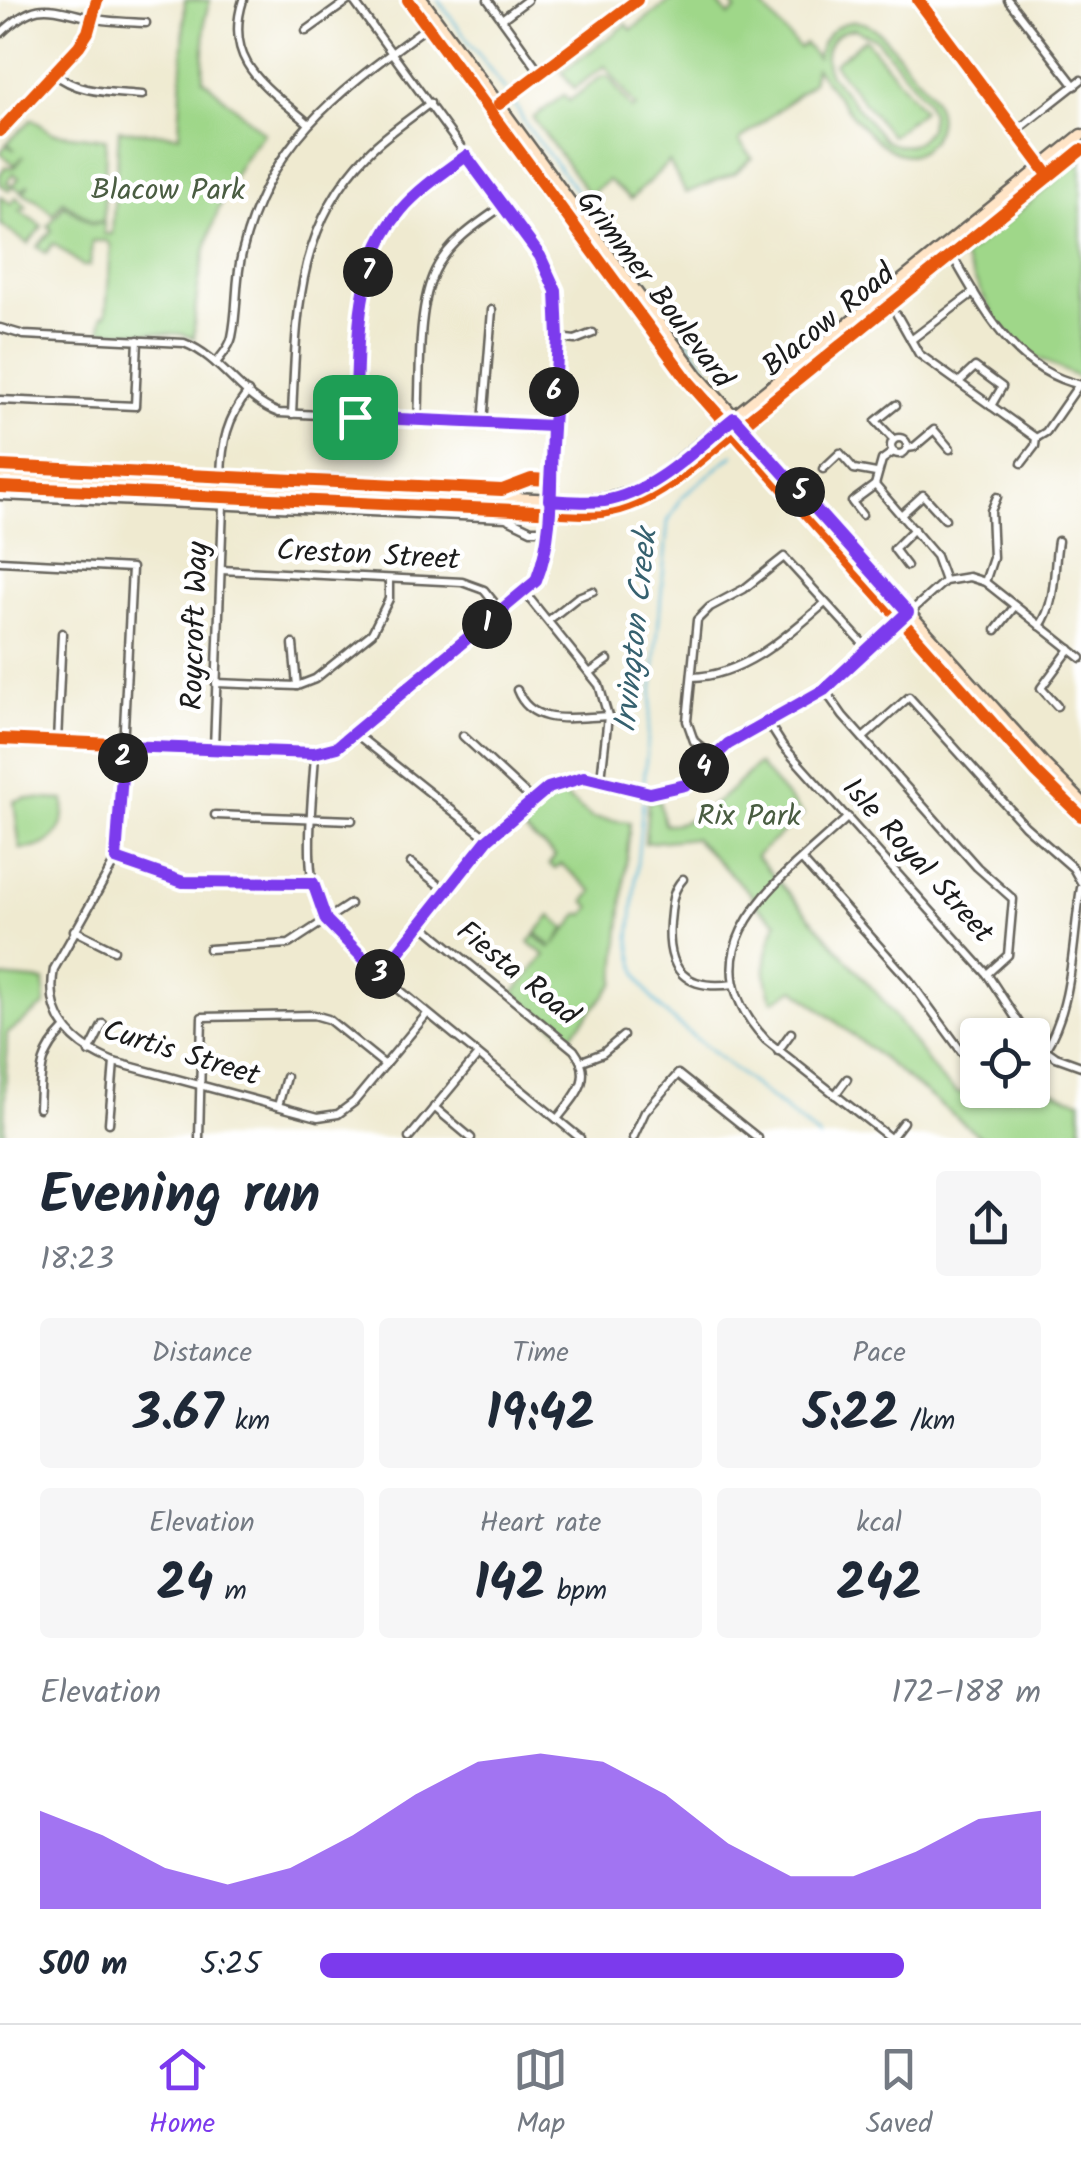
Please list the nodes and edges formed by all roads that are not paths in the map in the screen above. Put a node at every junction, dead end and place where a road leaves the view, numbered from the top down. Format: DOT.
graph roads {
  1 [pos="98,0"];
  2 [pos="242,0"];
  3 [pos="351,0"];
  4 [pos="408,0"];
  5 [pos="422,0"];
  6 [pos="488,0"];
  7 [pos="527,0"];
  8 [pos="637,0"];
  9 [pos="918,0"];
  10 [pos="1008,0"];
  11 [pos="93,19"];
  12 [pos="502,19"];
  13 [pos="146,23"];
  14 [pos="432,23"];
  15 [pos="306,31"];
  16 [pos="0,34"];
  17 [pos="392,53"];
  18 [pos="540,72"];
  19 [pos="54,73"];
  20 [pos="1078,83"];
  21 [pos="142,95"];
  22 [pos="430,103"];
  23 [pos="494,107"];
  24 [pos="308,124"];
  25 [pos="0,131"];
  26 [pos="1015,132"];
  27 [pos="1081,136"];
  28 [pos="1081,150"];
  29 [pos="466,156"];
  30 [pos="1045,172"];
  31 [pos="503,206"];
  32 [pos="949,250"];
  33 [pos="974,292"];
  34 [pos="492,310"];
  35 [pos="897,315"];
  36 [pos="0,328"];
  37 [pos="593,333"];
  38 [pos="558,338"];
  39 [pos="138,340"];
  40 [pos="911,340"];
  41 [pos="216,363"];
  42 [pos="959,382"];
  43 [pos="1079,385"];
  44 [pos="248,392"];
  45 [pos="0,400"];
  46 [pos="896,405"];
  47 [pos="991,406"];
  48 [pos="292,414"];
  49 [pos="355,417"];
  50 [pos="418,420"];
  51 [pos="484,422"];
  52 [pos="733,425"];
  53 [pos="552,426"];
  54 [pos="1036,438"];
  55 [pos="894,440"];
  56 [pos="907,448"];
  57 [pos="950,449"];
  58 [pos="893,452"];
  59 [pos="1022,464"];
  60 [pos="0,466"];
  61 [pos="823,468"];
  62 [pos="876,473"];
  63 [pos="0,474"];
  64 [pos="221,476"];
  65 [pos="550,480"];
  66 [pos="875,485"];
  67 [pos="0,487"];
  68 [pos="0,496"];
  69 [pos="997,497"];
  70 [pos="223,506"];
  71 [pos="548,506"];
  72 [pos="862,515"];
  73 [pos="902,515"];
  74 [pos="945,519"];
  75 [pos="914,529"];
  76 [pos="548,530"];
  77 [pos="1058,541"];
  78 [pos="0,561"];
  79 [pos="907,566"];
  80 [pos="221,570"];
  81 [pos="389,579"];
  82 [pos="945,581"];
  83 [pos="985,582"];
  84 [pos="593,591"];
  85 [pos="525,593"];
  86 [pos="825,603"];
  87 [pos="1015,606"];
  88 [pos="502,611"];
  89 [pos="904,616"];
  90 [pos="548,620"];
  91 [pos="1040,626"];
  92 [pos="996,630"];
  93 [pos="62,634"];
  94 [pos="293,644"];
  95 [pos="867,648"];
  96 [pos="1070,649"];
  97 [pos="1081,658"];
  98 [pos="608,660"];
  99 [pos="590,672"];
  100 [pos="692,677"];
  101 [pos="216,684"];
  102 [pos="297,686"];
  103 [pos="517,690"];
  104 [pos="824,690"];
  105 [pos="1057,706"];
  106 [pos="608,716"];
  107 [pos="767,721"];
  108 [pos="356,734"];
  109 [pos="463,736"];
  110 [pos="862,738"];
  111 [pos="0,739"];
  112 [pos="57,742"];
  113 [pos="124,746"];
  114 [pos="214,748"];
  115 [pos="314,753"];
  116 [pos="713,758"];
  117 [pos="602,780"];
  118 [pos="532,800"];
  119 [pos="1081,801"];
  120 [pos="215,815"];
  121 [pos="1081,816"];
  122 [pos="848,817"];
  123 [pos="312,818"];
  124 [pos="352,820"];
  125 [pos="488,839"];
  126 [pos="116,859"];
  127 [pos="802,860"];
  128 [pos="411,862"];
  129 [pos="682,878"];
  130 [pos="313,883"];
  131 [pos="1081,885"];
  132 [pos="446,892"];
  133 [pos="350,904"];
  134 [pos="326,920"];
  135 [pos="420,923"];
  136 [pos="74,930"];
  137 [pos="210,949"];
  138 [pos="114,950"];
  139 [pos="987,974"];
  140 [pos="380,975"];
  141 [pos="734,984"];
  142 [pos="428,1014"];
  143 [pos="1015,1018"];
  144 [pos="104,1024"];
  145 [pos="64,1030"];
  146 [pos="791,1033"];
  147 [pos="623,1036"];
  148 [pos="1050,1041"];
  149 [pos="960,1049"];
  150 [pos="778,1050"];
  151 [pos="89,1052"];
  152 [pos="1050,1052"];
  153 [pos="479,1054"];
  154 [pos="582,1061"];
  155 [pos="114,1062"];
  156 [pos="385,1064"];
  157 [pos="1081,1066"];
  158 [pos="286,1077"];
  159 [pos="847,1078"];
  160 [pos="199,1084"];
  161 [pos="834,1095"];
  162 [pos="278,1106"];
  163 [pos="434,1107"];
  164 [pos="39,1108"];
  165 [pos="557,1119"];
  166 [pos="903,1122"];
  167 [pos="109,1123"];
  168 [pos="199,1138"];
  169 [pos="408,1138"];
  170 [pos="471,1138"];
  171 [pos="580,1138"];
  172 [pos="633,1138"];
  173 [pos="758,1138"];
  174 [pos="891,1138"];
  1 -- 11 [label="street"];
  2 -- 24 [label="street"];
  3 -- 15 [label="street"];
  3 -- 17 [label="street"];
  4 -- 14 [label="main road, Grimmer Boulevard"];
  5 -- 14 [label="main road, Grimmer Boulevard"];
  6 -- 12 [label="street"];
  7 -- 12 [label="street"];
  8 -- 18 [label="street"];
  9 -- 26 [label="street"];
  10 -- 20 [label="street"];
  11 -- 13 [label="street"];
  11 -- 16 [label="street"];
  11 -- 19 [label="street"];
  12 -- 18 [label="street"];
  14 -- 17 [label="street"];
  14 -- 23 [label="main road, Grimmer Boulevard"];
  17 -- 22 [label="street"];
  17 -- 24 [label="street"];
  18 -- 23 [label="street"];
  19 -- 21 [label="street"];
  19 -- 25 [label="street"];
  20 -- 26 [label="street"];
  22 -- 29 [label="street"];
  22 -- 48 [label="street"];
  23 -- 52 [label="main road, Grimmer Boulevard"];
  24 -- 41 [label="street"];
  26 -- 30 [label="street"];
  27 -- 30 [label="main road, Blacow Road"];
  28 -- 30 [label="main road, Blacow Road"];
  29 -- 31 [label="street"];
  29 -- 49 [label="street"];
  30 -- 32 [label="main road, Blacow Road"];
  31 -- 38 [label="street"];
  31 -- 50 [label="street"];
  32 -- 33 [label="street"];
  32 -- 52 [label="main road, Blacow Road"];
  33 -- 40 [label="street"];
  33 -- 43 [label="street"];
  34 -- 51 [label="street"];
  35 -- 40 [label="street"];
  36 -- 39 [label="street"];
  37 -- 38 [label="street"];
  38 -- 53 [label="street"];
  39 -- 41 [label="street"];
  39 -- 45 [label="street"];
  40 -- 42 [label="street"];
  41 -- 44 [label="street"];
  42 -- 47 [label="street"];
  42 -- 47 [label="street"];
  43 -- 54 [label="street"];
  44 -- 48 [label="street"];
  44 -- 64 [label="street"];
  46 -- 55 [label="street"];
  47 -- 54 [label="street"];
  48 -- 49 [label="street"];
  49 -- 50 [label="street"];
  50 -- 51 [label="street"];
  51 -- 53 [label="street"];
  52 -- 71 [label="main road, Blacow Road"];
  52 -- 89 [label="main road, Grimmer Boulevard"];
  53 -- 65 [label="street"];
  54 -- 59 [label="street"];
  55 -- 56 [label="street"];
  55 -- 58 [label="street"];
  56 -- 57 [label="street"];
  56 -- 58 [label="street"];
  58 -- 62 [label="street"];
  60 -- 64 [label="street"];
  61 -- 62 [label="street"];
  62 -- 66 [label="street"];
  63 -- 71 [label="main road, Blacow Road"];
  64 -- 65 [label="street"];
  65 -- 71 [label="street"];
  66 -- 72 [label="street"];
  66 -- 73 [label="street"];
  67 -- 71 [label="main road, Blacow Road"];
  68 -- 70 [label="street"];
  69 -- 83 [label="street"];
  70 -- 76 [label="street"];
  70 -- 80 [label="street, Roycroft Way"];
  71 -- 76 [label="street"];
  73 -- 74 [label="street"];
  73 -- 75 [label="street"];
  75 -- 79 [label="street"];
  75 -- 82 [label="street"];
  76 -- 85 [label="street"];
  77 -- 91 [label="street"];
  78 -- 113 [label="street, Curtis Street"];
  80 -- 81 [label="street, Creston Street"];
  80 -- 101 [label="street, Roycroft Way"];
  81 -- 88 [label="street, Creston Street"];
  81 -- 102 [label="street"];
  82 -- 83 [label="street"];
  82 -- 89 [label="street"];
  83 -- 87 [label="street"];
  84 -- 90 [label="street"];
  85 -- 88 [label="street"];
  85 -- 90 [label="street"];
  86 -- 95 [label="street"];
  86 -- 100 [label="street"];
  86 -- 100 [label="street"];
  87 -- 91 [label="street"];
  87 -- 92 [label="street"];
  88 -- 108 [label="street"];
  89 -- 95 [label="street"];
  89 -- 119 [label="main road, Grimmer Boulevard"];
  89 -- 121 [label="main road, Grimmer Boulevard"];
  90 -- 99 [label="street"];
  91 -- 96 [label="street"];
  93 -- 112 [label="street"];
  94 -- 102 [label="street"];
  95 -- 104 [label="street"];
  96 -- 97 [label="street"];
  96 -- 105 [label="street"];
  98 -- 99 [label="street"];
  99 -- 106 [label="street"];
  100 -- 116 [label="street"];
  101 -- 102 [label="street"];
  101 -- 114 [label="street, Roycroft Way"];
  103 -- 106 [label="street"];
  104 -- 107 [label="street"];
  104 -- 110 [label="street"];
  106 -- 117 [label="street"];
  107 -- 116 [label="street"];
  107 -- 122 [label="street, Isle Royal Street"];
  108 -- 115 [label="street"];
  108 -- 125 [label="street"];
  109 -- 118 [label="street"];
  110 -- 131 [label="street"];
  110 -- 139 [label="street"];
  111 -- 112 [label="street"];
  112 -- 113 [label="street"];
  113 -- 114 [label="street"];
  113 -- 126 [label="street, Curtis Street"];
  114 -- 115 [label="street"];
  115 -- 123 [label="street"];
  116 -- 117 [label="street"];
  117 -- 118 [label="street"];
  118 -- 125 [label="street"];
  120 -- 123 [label="street"];
  122 -- 127 [label="street"];
  122 -- 139 [label="street, Isle Royal Street"];
  123 -- 124 [label="street"];
  123 -- 130 [label="street"];
  125 -- 132 [label="street"];
  126 -- 130 [label="street"];
  126 -- 136 [label="street, Curtis Street"];
  127 -- 141 [label="street"];
  127 -- 149 [label="street"];
  128 -- 132 [label="street"];
  129 -- 141 [label="street"];
  130 -- 134 [label="street"];
  131 -- 148 [label="street"];
  132 -- 135 [label="street"];
  133 -- 134 [label="street"];
  134 -- 137 [label="street"];
  134 -- 140 [label="street"];
  135 -- 140 [label="street"];
  135 -- 154 [label="street, Fiesta Road"];
  136 -- 138 [label="street"];
  136 -- 145 [label="street, Curtis Street"];
  139 -- 143 [label="street, Isle Royal Street"];
  140 -- 142 [label="street"];
  141 -- 150 [label="street"];
  142 -- 153 [label="street"];
  142 -- 156 [label="street, Curtis Street"];
  144 -- 151 [label="street"];
  145 -- 151 [label="street, Curtis Street"];
  145 -- 164 [label="street"];
  146 -- 150 [label="street"];
  147 -- 154 [label="street"];
  150 -- 161 [label="street"];
  151 -- 155 [label="street, Curtis Street"];
  152 -- 157 [label="street"];
  153 -- 163 [label="street"];
  153 -- 165 [label="street"];
  154 -- 165 [label="street"];
  155 -- 160 [label="street, Curtis Street"];
  155 -- 167 [label="street"];
  156 -- 160 [label="street"];
  156 -- 162 [label="street, Curtis Street"];
  158 -- 162 [label="street"];
  159 -- 161 [label="street"];
  160 -- 162 [label="street, Curtis Street"];
  160 -- 168 [label="street"];
  161 -- 174 [label="street"];
  163 -- 169 [label="street"];
  163 -- 170 [label="street"];
  165 -- 171 [label="street"];
  166 -- 174 [label="street"];
  172 -- 173 [label="street"];
}
